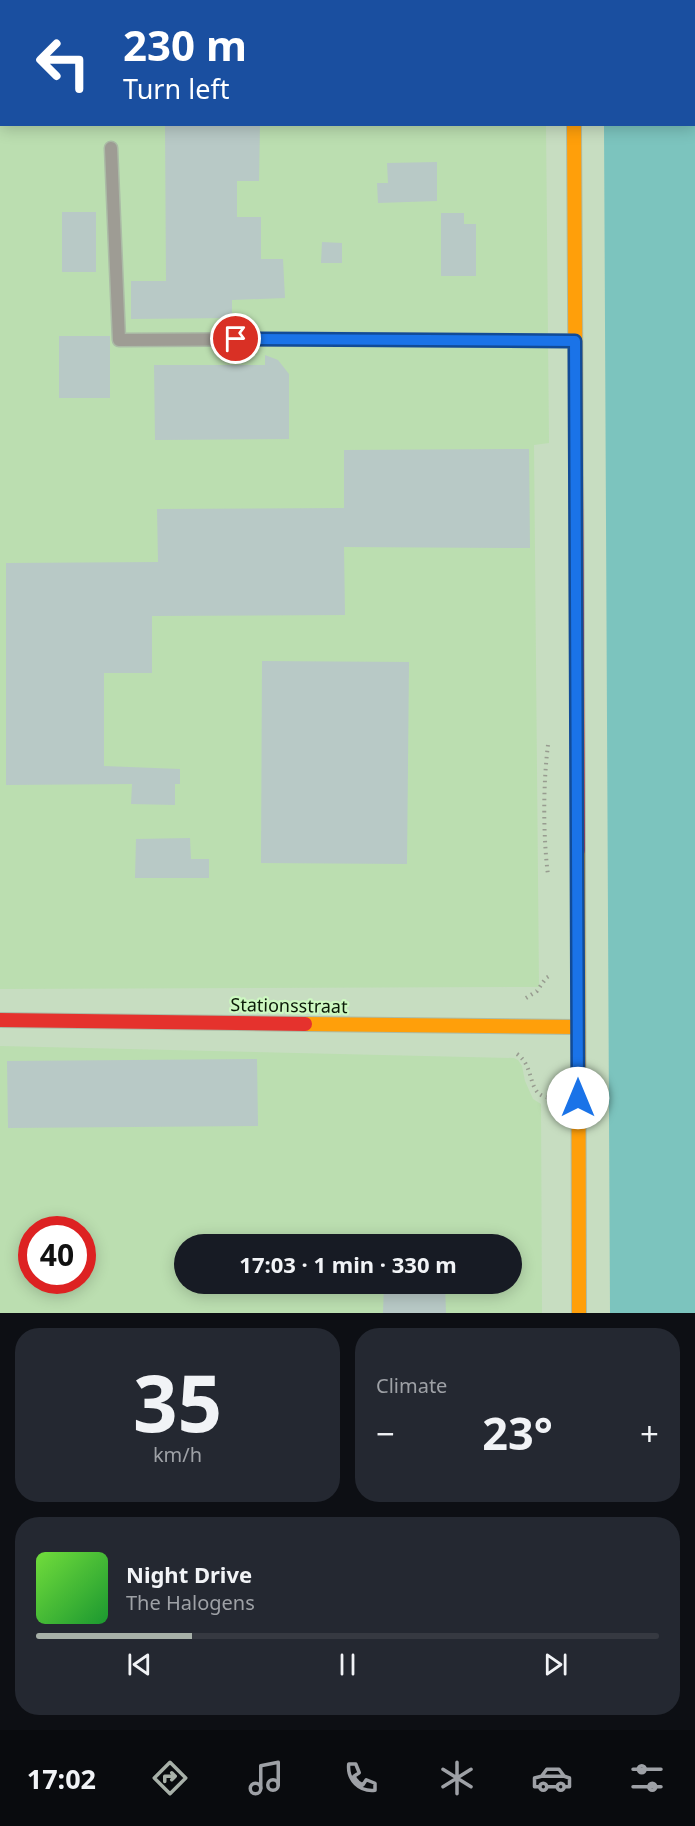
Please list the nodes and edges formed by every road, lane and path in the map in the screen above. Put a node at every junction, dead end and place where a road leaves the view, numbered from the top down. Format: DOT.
graph roads {
  1 [pos="574,126"];
  2 [pos="111,148"];
  3 [pos="575,341"];
  4 [pos="0,1020"];
  5 [pos="577,1027"];
  6 [pos="579,1313"];
  1 -- 3 [label="street"];
  2 -- 3 [label="lane"];
  3 -- 5 [label="street"];
  4 -- 5 [label="street, Stationsstraat"];
  5 -- 6 [label="street"];
}
